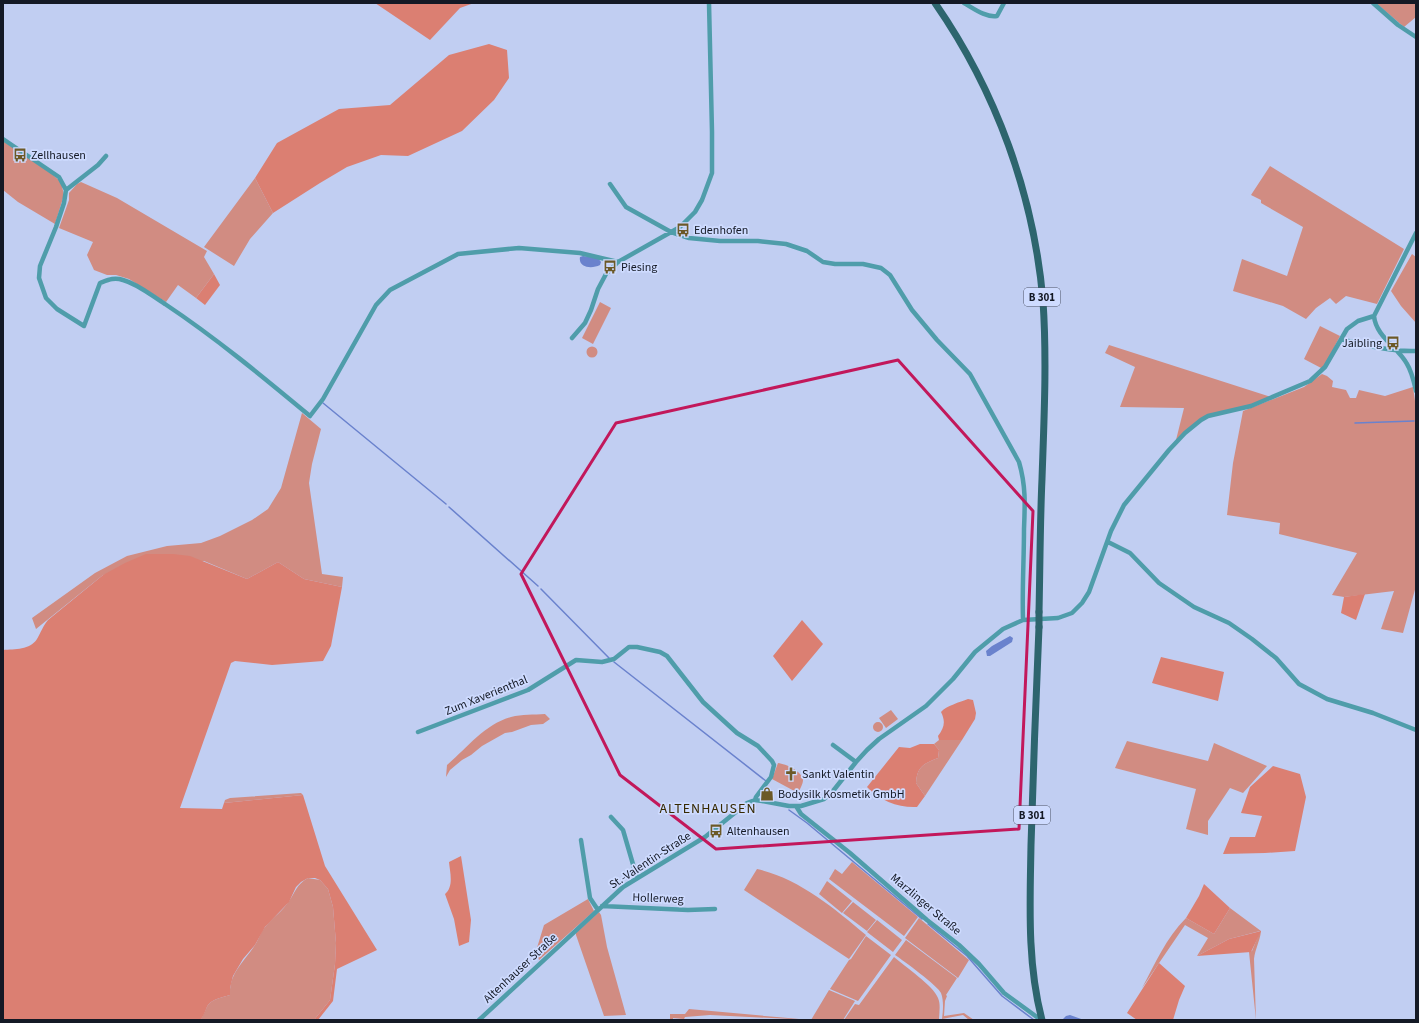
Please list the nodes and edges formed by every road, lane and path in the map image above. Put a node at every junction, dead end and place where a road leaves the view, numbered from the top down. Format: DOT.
graph roads {
  1 [pos="709,3"];
  2 [pos="935,3"];
  3 [pos="964,3"];
  4 [pos="1004,3"];
  5 [pos="1373,3"];
  6 [pos="1416,37"];
  7 [pos="3,140"];
  8 [pos="106,156"];
  9 [pos="610,184"];
  10 [pos="66,190"];
  11 [pos="671,232"];
  12 [pos="1416,233"];
  13 [pos="618,262"];
  14 [pos="1374,316"];
  15 [pos="572,338"];
  16 [pos="1341,339"];
  17 [pos="1395,350"];
  18 [pos="1414,351"];
  19 [pos="1405,361"];
  20 [pos="1416,391"];
  21 [pos="1108,542"];
  22 [pos="1023,620"];
  23 [pos="1416,730"];
  24 [pos="418,732"];
  25 [pos="833,745"];
  26 [pos="856,762"];
  27 [pos="755,800"];
  28 [pos="796,806"];
  29 [pos="611,817"];
  30 [pos="581,840"];
  31 [pos="637,878"];
  32 [pos="600,908"];
  33 [pos="715,909"];
  34 [pos="576,930"];
  35 [pos="479,1020"];
  36 [pos="1041,1020"];
  1 -- 11 [label="street"];
  2 -- 36 [label="main road, B 301, bridge"];
  3 -- 4 [label="street"];
  5 -- 6 [label="street"];
  7 -- 10 [label="street"];
  8 -- 10 [label="street"];
  9 -- 11 [label="street"];
  10 -- 13 [label="street"];
  11 -- 13 [label="street"];
  11 -- 22 [label="street"];
  12 -- 14 [label="street"];
  13 -- 15 [label="street"];
  14 -- 16 [label="street"];
  14 -- 17 [label="street"];
  16 -- 17 [label="street"];
  16 -- 21 [label="street"];
  17 -- 18 [label="street"];
  17 -- 19 [label="street"];
  18 -- 19 [label="street"];
  19 -- 20 [label="street"];
  21 -- 22 [label="street"];
  21 -- 23 [label="street"];
  22 -- 26 [label="street"];
  24 -- 27 [label="street, Zum Xaverienthal"];
  25 -- 26 [label="street"];
  26 -- 28 [label="street"];
  27 -- 28 [label="street"];
  27 -- 31 [label="street, St.-Valentin-Straße"];
  28 -- 36 [label="street, Marzlinger Straße"];
  29 -- 31 [label="street"];
  30 -- 32 [label="street"];
  31 -- 32 [label="street, St.-Valentin-Straße"];
  32 -- 33 [label="street, Hollerweg"];
  32 -- 34 [label="street, St.-Valentin-Straße"];
  34 -- 35 [label="street, Altenhauser Straße"];
}
